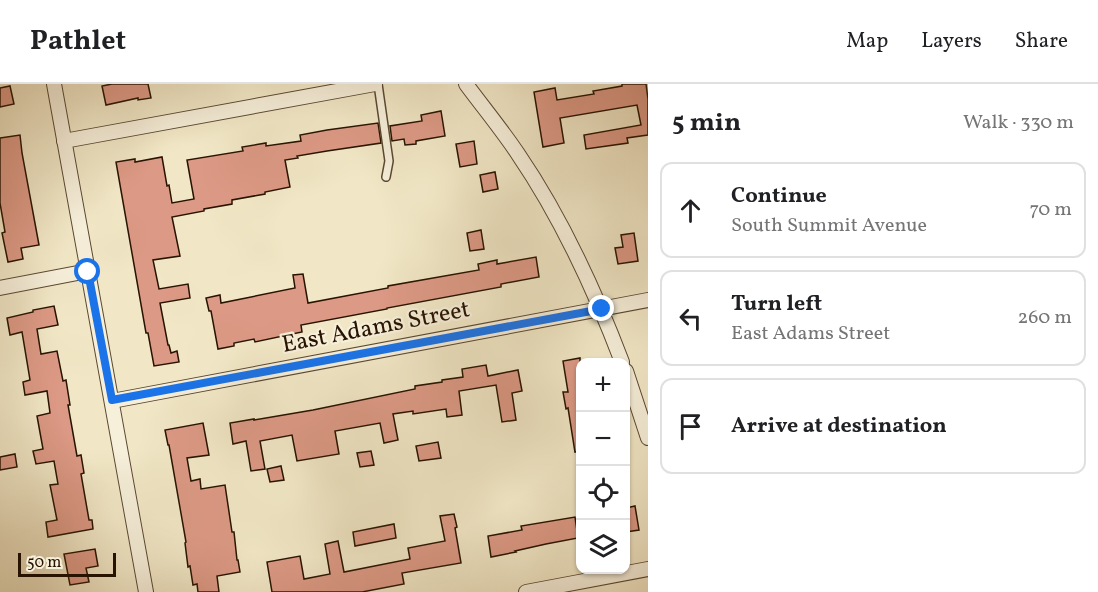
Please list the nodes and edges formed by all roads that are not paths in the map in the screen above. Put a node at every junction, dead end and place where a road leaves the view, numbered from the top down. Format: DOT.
graph roads {
  1 [pos="54,84"];
  2 [pos="376,84"];
  3 [pos="466,84"];
  4 [pos="64,141"];
  5 [pos="386,177"];
  6 [pos="88,272"];
  7 [pos="0,288"];
  8 [pos="648,300"];
  9 [pos="602,309"];
  10 [pos="620,358"];
  11 [pos="630,383"];
  12 [pos="112,400"];
  13 [pos="648,438"];
  14 [pos="648,569"];
  15 [pos="146,592"];
  16 [pos="526,592"];
  1 -- 4 [label="street"];
  2 -- 4 [label="street"];
  2 -- 5 [label="lane"];
  3 -- 9 [label="street"];
  4 -- 6 [label="street"];
  6 -- 7 [label="street"];
  6 -- 12 [label="street"];
  8 -- 9 [label="street, East Adams Street"];
  9 -- 10 [label="street"];
  9 -- 12 [label="street, East Adams Street"];
  11 -- 13 [label="street"];
  12 -- 15 [label="street"];
  14 -- 16 [label="street"];
}
